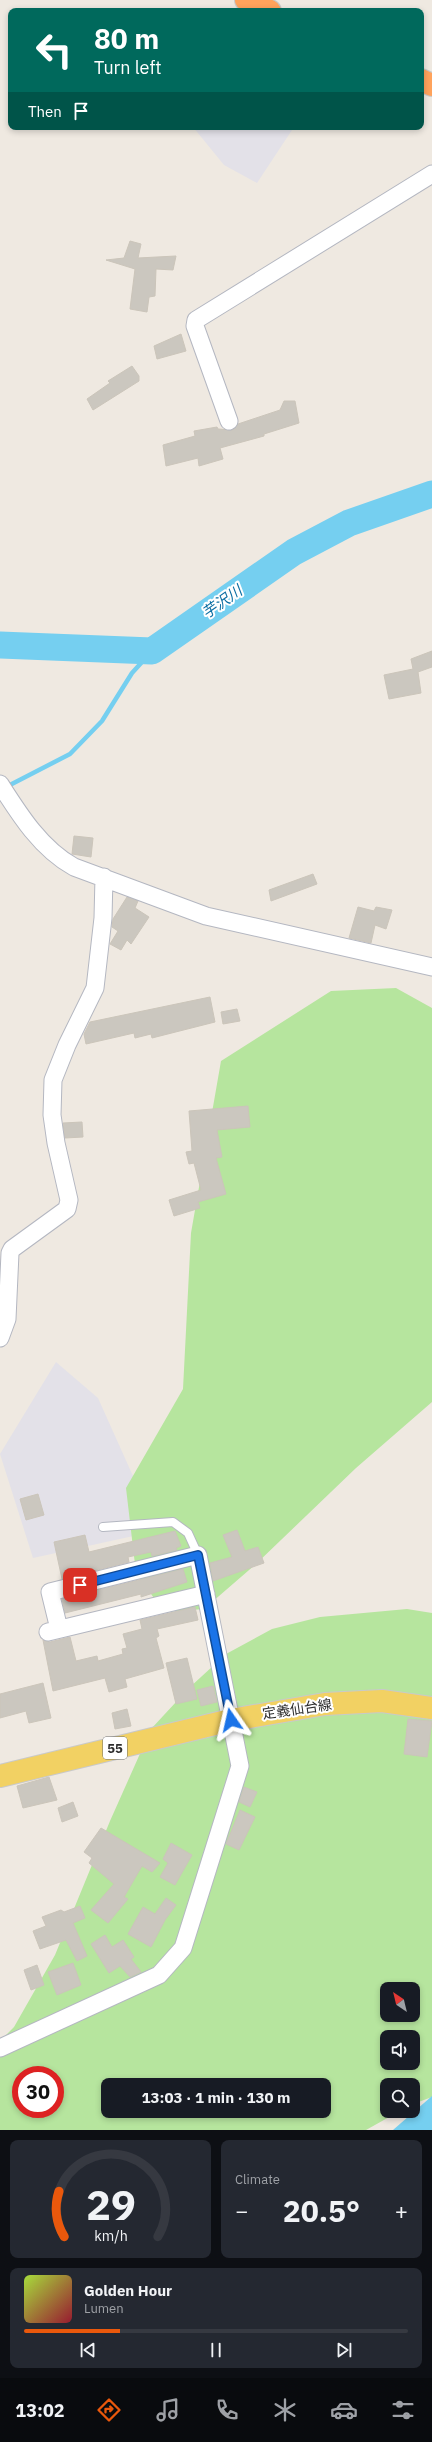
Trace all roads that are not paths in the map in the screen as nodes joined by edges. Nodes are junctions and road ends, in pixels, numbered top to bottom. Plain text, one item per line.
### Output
1 (246, 0) edge
2 (263, 8) edge
3 (432, 174) edge
4 (229, 421) dead end
5 (0, 784) edge
6 (104, 877) junction
7 (432, 967) edge
8 (0, 1338) edge
9 (103, 1527) dead end
10 (198, 1555) junction
11 (206, 1594) junction
12 (432, 1708) edge
13 (231, 1720) junction
14 (0, 1776) edge
15 (0, 2048) edge

1 - 2 highway
3 - 4 street
5 - 6 street
6 - 7 street
6 - 8 street
9 - 10 lane
10 - 11 street
10 - 11 street
11 - 13 street
12 - 13 main road, 定義仙台線 / 55
13 - 14 main road, 定義仙台線 / 55
13 - 15 street

